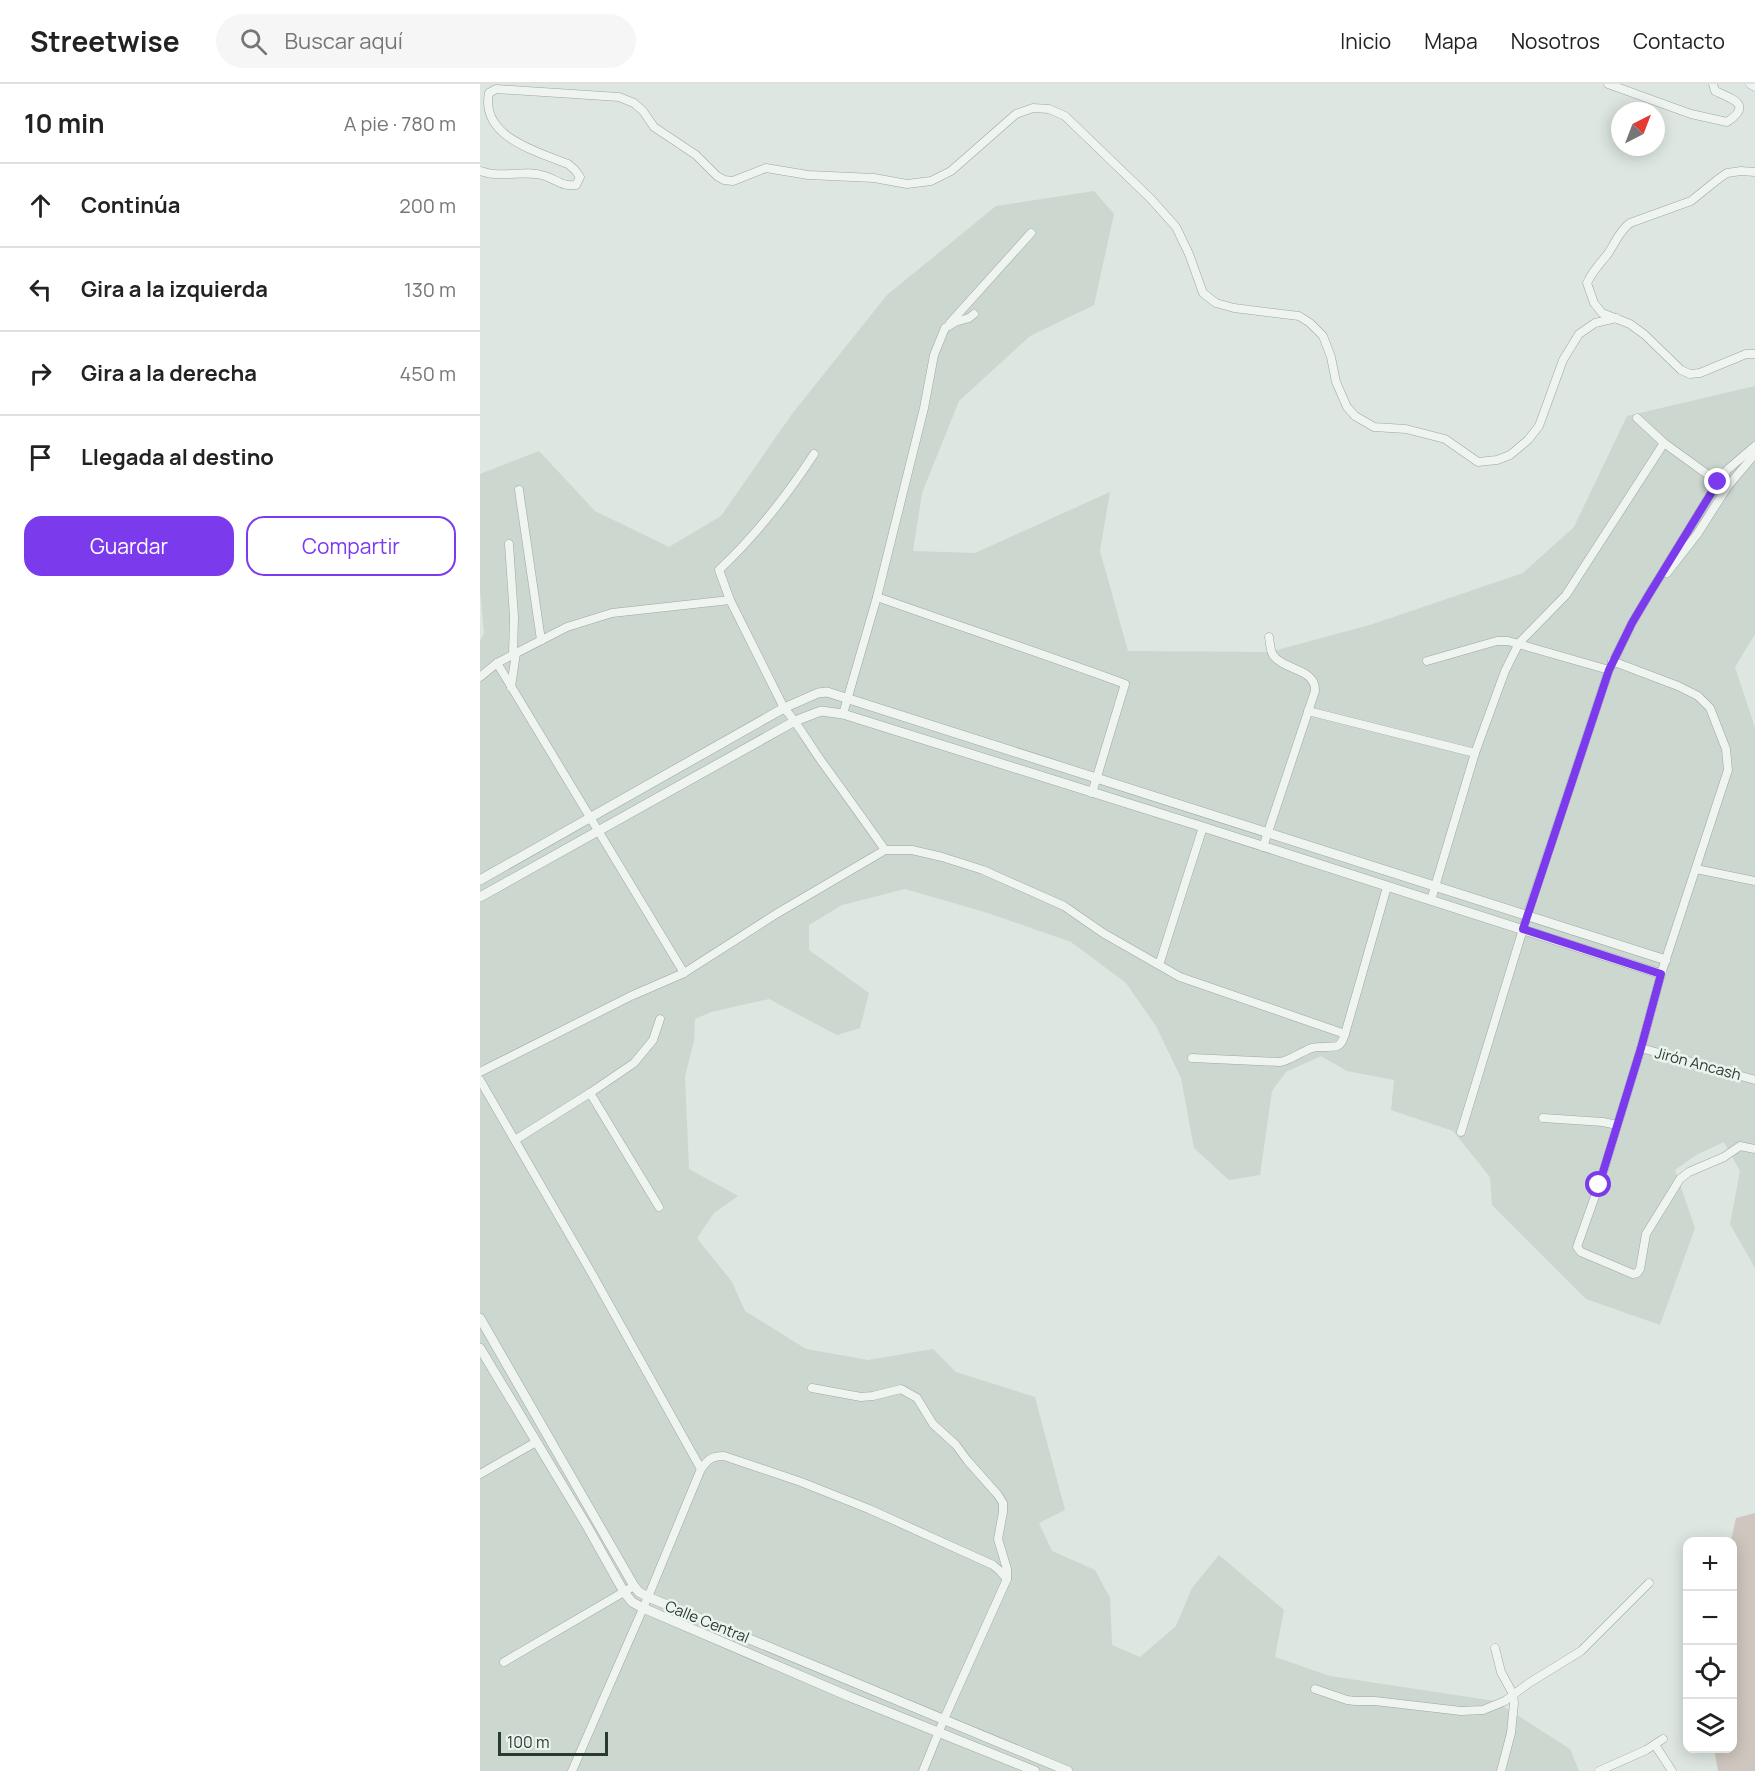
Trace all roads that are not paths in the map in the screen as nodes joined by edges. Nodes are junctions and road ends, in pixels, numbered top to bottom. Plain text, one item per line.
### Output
1 (1608, 84) edge
2 (1713, 84) edge
3 (1750, 84) edge
4 (1755, 87) edge
5 (480, 171) edge
6 (1755, 172) edge
7 (1031, 233) dead end
8 (974, 314) dead end
9 (1616, 318) junction
10 (945, 328) junction
11 (1755, 354) edge
12 (1637, 418) dead end
13 (1664, 443) junction
14 (1755, 446) edge
15 (814, 454) dead end
16 (1755, 454) edge
17 (1718, 482) junction
18 (519, 490) dead end
19 (509, 544) dead end
20 (877, 597) junction
21 (730, 600) junction
22 (1642, 605) junction
23 (1269, 637) dead end
24 (541, 640) junction
25 (1519, 644) junction
26 (514, 654) junction
27 (1426, 662) dead end
28 (1612, 662) junction
29 (497, 663) junction
30 (1609, 670) junction
31 (480, 677) edge
32 (511, 687) junction
33 (847, 699) junction
34 (784, 708) junction
35 (1308, 711) junction
36 (843, 714) junction
37 (795, 721) junction
38 (1474, 753) junction
39 (1096, 779) junction
40 (1092, 793) junction
41 (590, 819) junction
42 (1203, 826) junction
43 (598, 830) junction
44 (1268, 832) junction
45 (1263, 847) junction
46 (885, 850) junction
47 (1696, 869) junction
48 (480, 880) edge
49 (1755, 881) edge
50 (1387, 887) junction
51 (1435, 887) junction
52 (480, 897) edge
53 (1431, 900) junction
54 (1527, 916) junction
55 (1523, 929) junction
56 (1666, 960) junction
57 (1159, 965) junction
58 (684, 973) junction
59 (1661, 974) junction
60 (660, 1019) dead end
61 (1345, 1034) junction
62 (1641, 1048) junction
63 (1192, 1058) dead end
64 (480, 1072) edge
65 (480, 1080) edge
66 (1755, 1080) edge
67 (590, 1093) junction
68 (1543, 1118) dead end
69 (1617, 1125) junction
70 (1461, 1132) dead end
71 (515, 1140) junction
72 (1755, 1149) edge
73 (659, 1207) dead end
74 (480, 1318) edge
75 (493, 1341) junction
76 (480, 1348) edge
77 (812, 1388) dead end
78 (536, 1442) junction
79 (701, 1469) junction
80 (480, 1474) edge
81 (1006, 1579) junction
82 (1649, 1583) dead end
83 (634, 1586) junction
84 (624, 1592) junction
85 (648, 1597) junction
86 (643, 1608) junction
87 (1495, 1648) dead end
88 (504, 1662) dead end
89 (1316, 1689) dead end
90 (1513, 1694) junction
91 (944, 1719) junction
92 (938, 1732) junction
93 (1663, 1739) dead end
94 (1655, 1745) junction
95 (572, 1771) edge
96 (923, 1771) edge
97 (1035, 1771) edge
98 (1068, 1771) edge
99 (1501, 1771) edge
100 (1599, 1771) edge
101 (1672, 1771) edge

1 - 2 street
3 - 4 street
5 - 9 street
6 - 9 street
7 - 10 street
8 - 10 street
9 - 11 street
10 - 20 street
12 - 13 street
13 - 17 street
13 - 25 street
14 - 17 street
15 - 21 street
16 - 22 street
17 - 22 street
18 - 24 street
19 - 26 street
20 - 33 street
20 - 39 street
21 - 24 street
21 - 34 street
22 - 28 street
23 - 35 street
24 - 26 street
25 - 27 street
25 - 30 street
25 - 38 street
26 - 29 street
26 - 32 street
28 - 30 street
28 - 47 street
29 - 31 street
29 - 32 street
30 - 54 street
32 - 41 street
33 - 34 street
33 - 36 street
33 - 39 street
34 - 37 street
34 - 41 street
35 - 38 street
35 - 44 street
36 - 37 street
36 - 40 street
37 - 43 street
37 - 46 street
38 - 51 street
39 - 40 street
39 - 44 street
40 - 42 street
41 - 43 street
41 - 48 street
42 - 45 street
42 - 57 street
43 - 52 street
43 - 58 street
44 - 45 street
44 - 51 street
45 - 50 street
46 - 57 street
46 - 58 street
47 - 49 street
47 - 56 street
50 - 53 street
50 - 61 street
51 - 53 street
51 - 54 street
53 - 55 street
54 - 55 street
54 - 56 street
55 - 59 street
55 - 70 street
56 - 59 street
57 - 61 street
58 - 64 street
59 - 62 street
60 - 67 street
61 - 63 street
62 - 66 street, Jirón Ancash
62 - 69 street
65 - 71 street
67 - 71 street
67 - 73 street
68 - 69 street
69 - 72 street
71 - 79 street
74 - 75 street, Calle Central
75 - 76 street
75 - 83 street, Calle Central
76 - 78 street, Calle Central
77 - 81 street
78 - 80 street
78 - 84 street, Calle Central
79 - 81 street
79 - 85 street
81 - 91 street
82 - 90 street
83 - 84 street
83 - 85 street, Calle Central
84 - 86 street, Calle Central
84 - 88 street
85 - 86 street
85 - 91 street, Calle Central
86 - 92 street, Calle Central
86 - 95 street
87 - 90 street
89 - 90 street
90 - 99 street
91 - 92 street
91 - 98 street, Calle Central
92 - 96 street
92 - 97 street, Calle Central
93 - 94 street
94 - 100 street
94 - 101 street

